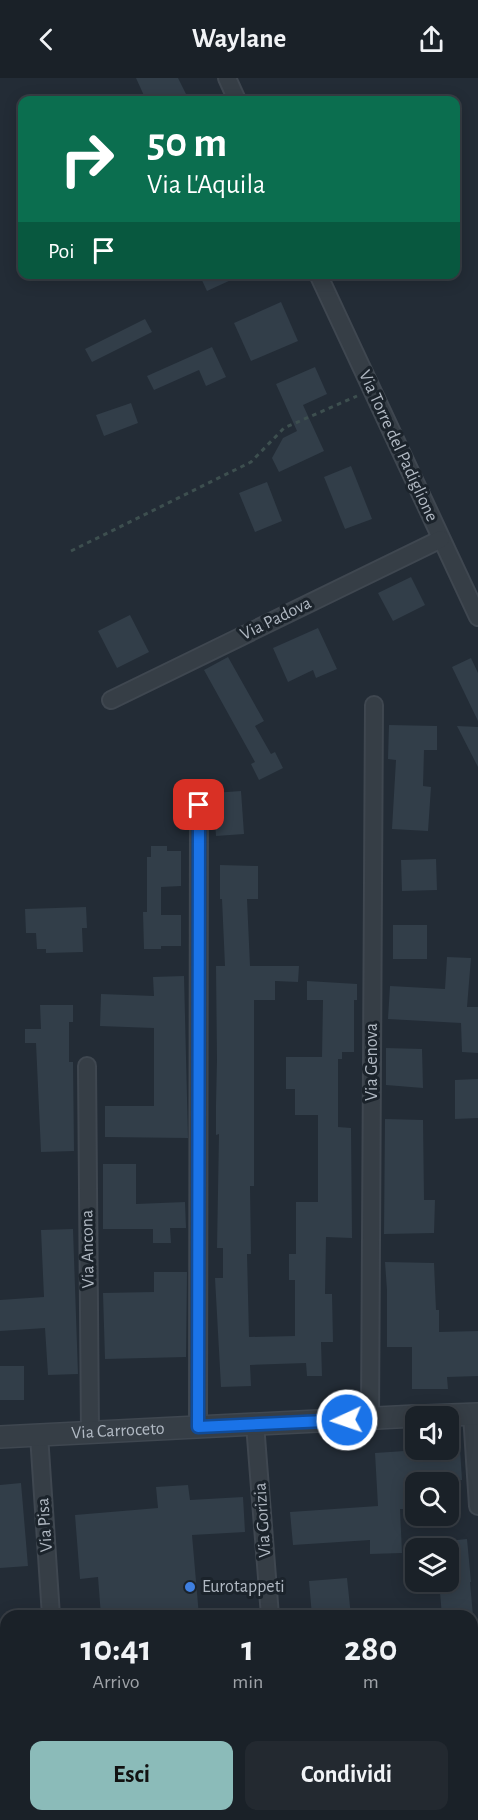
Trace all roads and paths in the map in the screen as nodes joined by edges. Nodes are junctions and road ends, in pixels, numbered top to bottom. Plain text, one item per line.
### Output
1 (227, 78) edge
2 (235, 96) edge
3 (320, 279) edge
4 (372, 389) junction
5 (441, 538) junction
6 (71, 551) dead end
7 (478, 617) edge
8 (111, 700) dead end
9 (374, 705) dead end
10 (199, 805) dead end
11 (87, 1066) dead end
12 (475, 1414) edge
13 (459, 1415) edge
14 (405, 1417) edge
15 (370, 1419) junction
16 (255, 1424) junction
17 (198, 1427) junction
18 (90, 1432) junction
19 (39, 1435) junction
20 (0, 1437) edge
21 (478, 1506) edge
22 (51, 1610) edge
23 (270, 1610) edge

1 - 2 street
3 - 4 street, Via Torre del Padiglione
4 - 5 street, Via Torre del Padiglione
4 - 6 path
5 - 7 street, Via Torre del Padiglione
5 - 8 street, Via Padova
9 - 15 street, Via Genova
10 - 17 street
11 - 18 street, Via Ancona
12 - 13 street
12 - 21 street
14 - 15 street, Via Carroceto
15 - 16 street, Via Carroceto
16 - 17 street, Via Carroceto
16 - 23 street, Via Gorizia
17 - 18 street, Via Carroceto
18 - 19 street, Via Carroceto
19 - 20 street, Via Carroceto
19 - 22 street, Via Pisa

